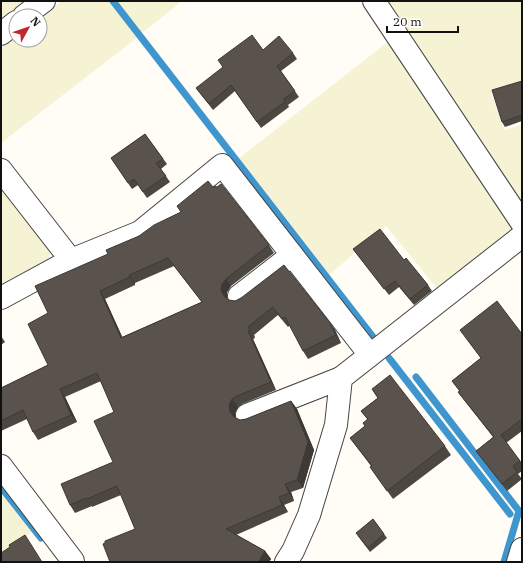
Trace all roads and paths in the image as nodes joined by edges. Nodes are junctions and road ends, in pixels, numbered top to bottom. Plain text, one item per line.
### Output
1 (44, 1) edge
2 (374, 1) edge
3 (35, 8) edge
4 (1, 170) edge
5 (522, 223) edge
6 (522, 236) edge
7 (292, 255) junction
8 (71, 260) junction
9 (239, 296) dead end
10 (1, 298) edge
11 (370, 355) junction
12 (341, 378) junction
13 (247, 415) dead end
14 (1, 466) edge
15 (522, 549) edge
16 (294, 558) edge
17 (73, 562) edge
18 (518, 562) edge

1 - 3 street
2 - 5 street
4 - 8 street
6 - 11 street
7 - 8 street
7 - 9 street
7 - 11 street
8 - 10 street
11 - 12 street
12 - 13 street
12 - 16 street
14 - 17 street
15 - 18 street

